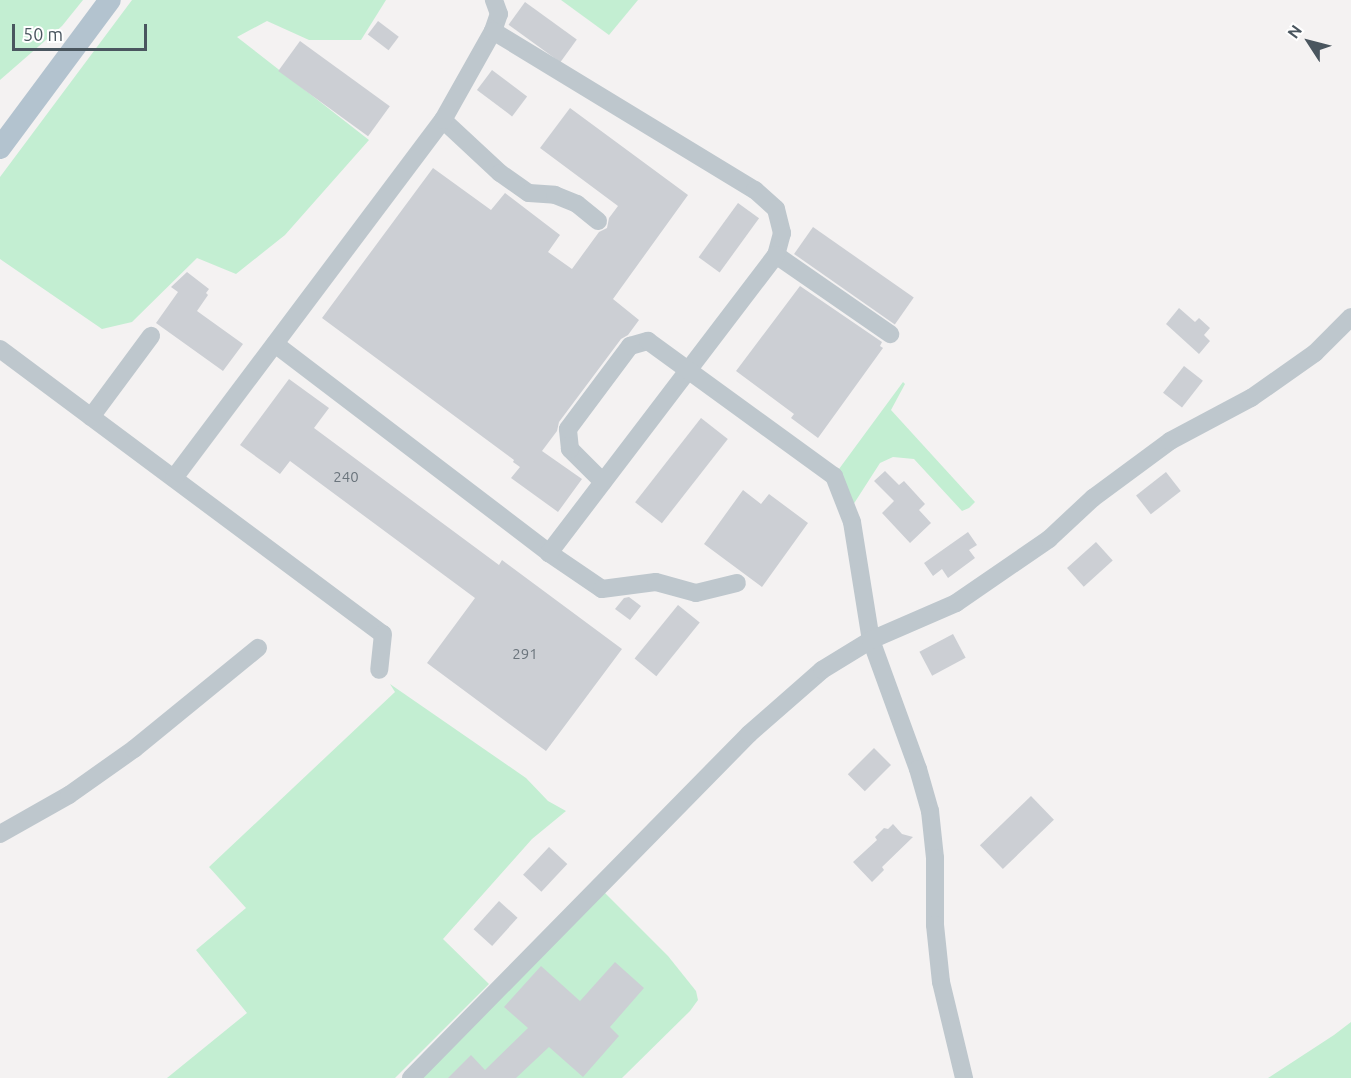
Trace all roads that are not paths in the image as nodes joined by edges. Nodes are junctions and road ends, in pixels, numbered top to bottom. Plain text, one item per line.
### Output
1 (110, 0) edge
2 (494, 0) edge
3 (493, 31) junction
4 (45, 91) junction
5 (443, 120) junction
6 (0, 131) edge
7 (0, 148) edge
8 (598, 221) dead end
9 (776, 255) junction
10 (1351, 317) edge
11 (890, 334) dead end
12 (151, 336) dead end
13 (275, 344) junction
14 (0, 349) edge
15 (688, 370) junction
16 (91, 417) junction
17 (174, 478) junction
18 (603, 482) junction
19 (549, 553) junction
20 (737, 583) dead end
21 (871, 640) junction
22 (258, 648) dead end
23 (379, 670) dead end
24 (0, 834) edge
25 (411, 1078) edge
26 (964, 1078) edge

1 - 4 main road
2 - 3 street
3 - 5 street
3 - 9 street
4 - 6 street
4 - 7 main road
5 - 8 street
5 - 13 street
9 - 11 street
9 - 15 street
10 - 21 street
12 - 16 street
13 - 17 street
13 - 19 street
14 - 16 street
15 - 18 street
15 - 18 street
15 - 21 street
16 - 17 street
17 - 23 street
18 - 19 street
19 - 20 street
21 - 25 street
21 - 26 street
22 - 24 street

